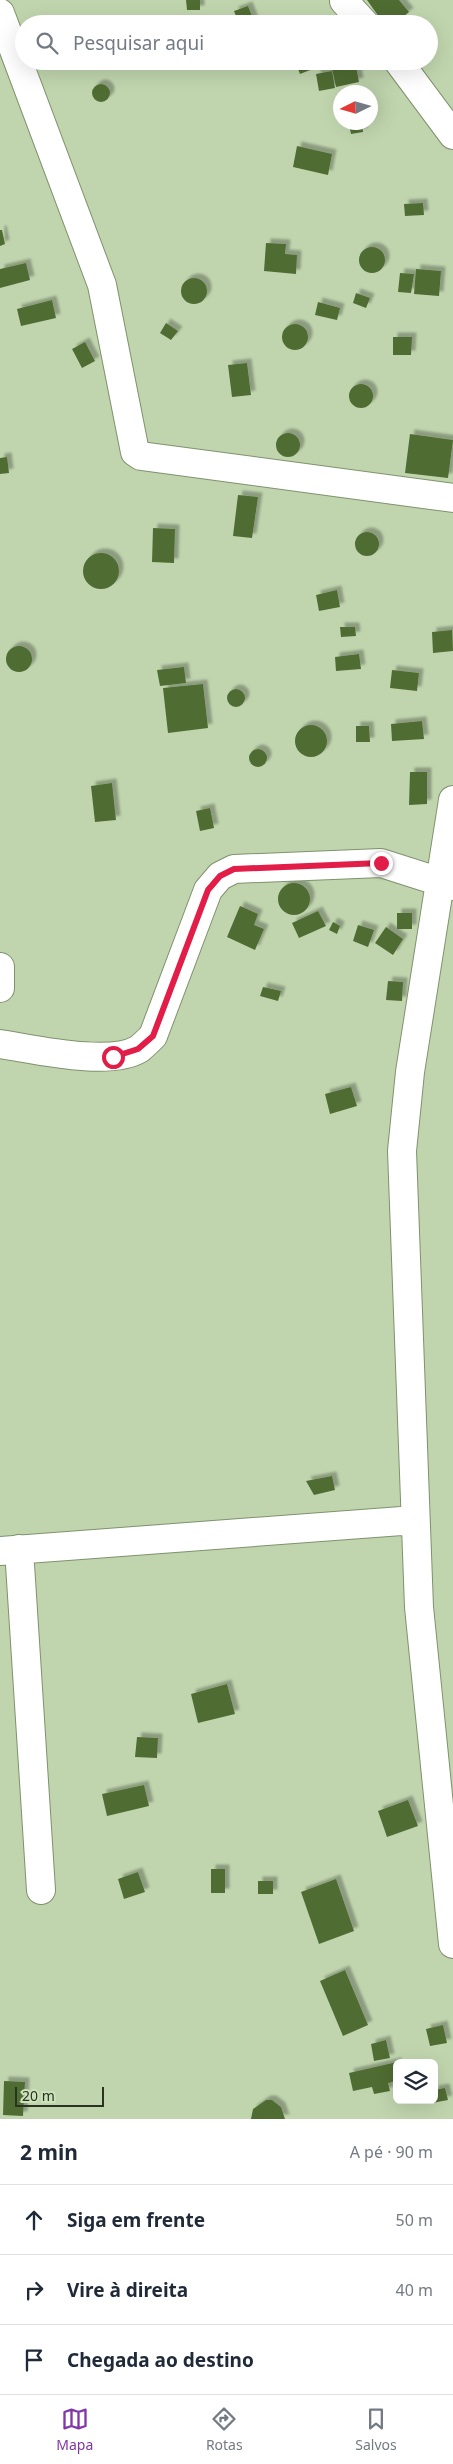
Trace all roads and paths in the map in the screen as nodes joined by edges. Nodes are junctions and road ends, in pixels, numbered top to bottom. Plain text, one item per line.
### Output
1 (344, 1) edge
2 (0, 13) edge
3 (357, 15) edge
4 (15, 53) edge
5 (21, 70) edge
6 (405, 70) edge
7 (453, 135) edge
8 (453, 498) edge
9 (453, 800) edge
10 (447, 885) edge
11 (0, 967) edge
12 (0, 988) edge
13 (0, 1044) edge
14 (416, 1520) junction
15 (9, 1550) edge
16 (41, 1890) dead end
17 (453, 1944) edge

1 - 3 street
2 - 4 street
5 - 8 street
6 - 7 street
9 - 10 street
10 - 13 street
10 - 14 street
11 - 12 street
14 - 15 street
14 - 17 street
15 - 16 street

